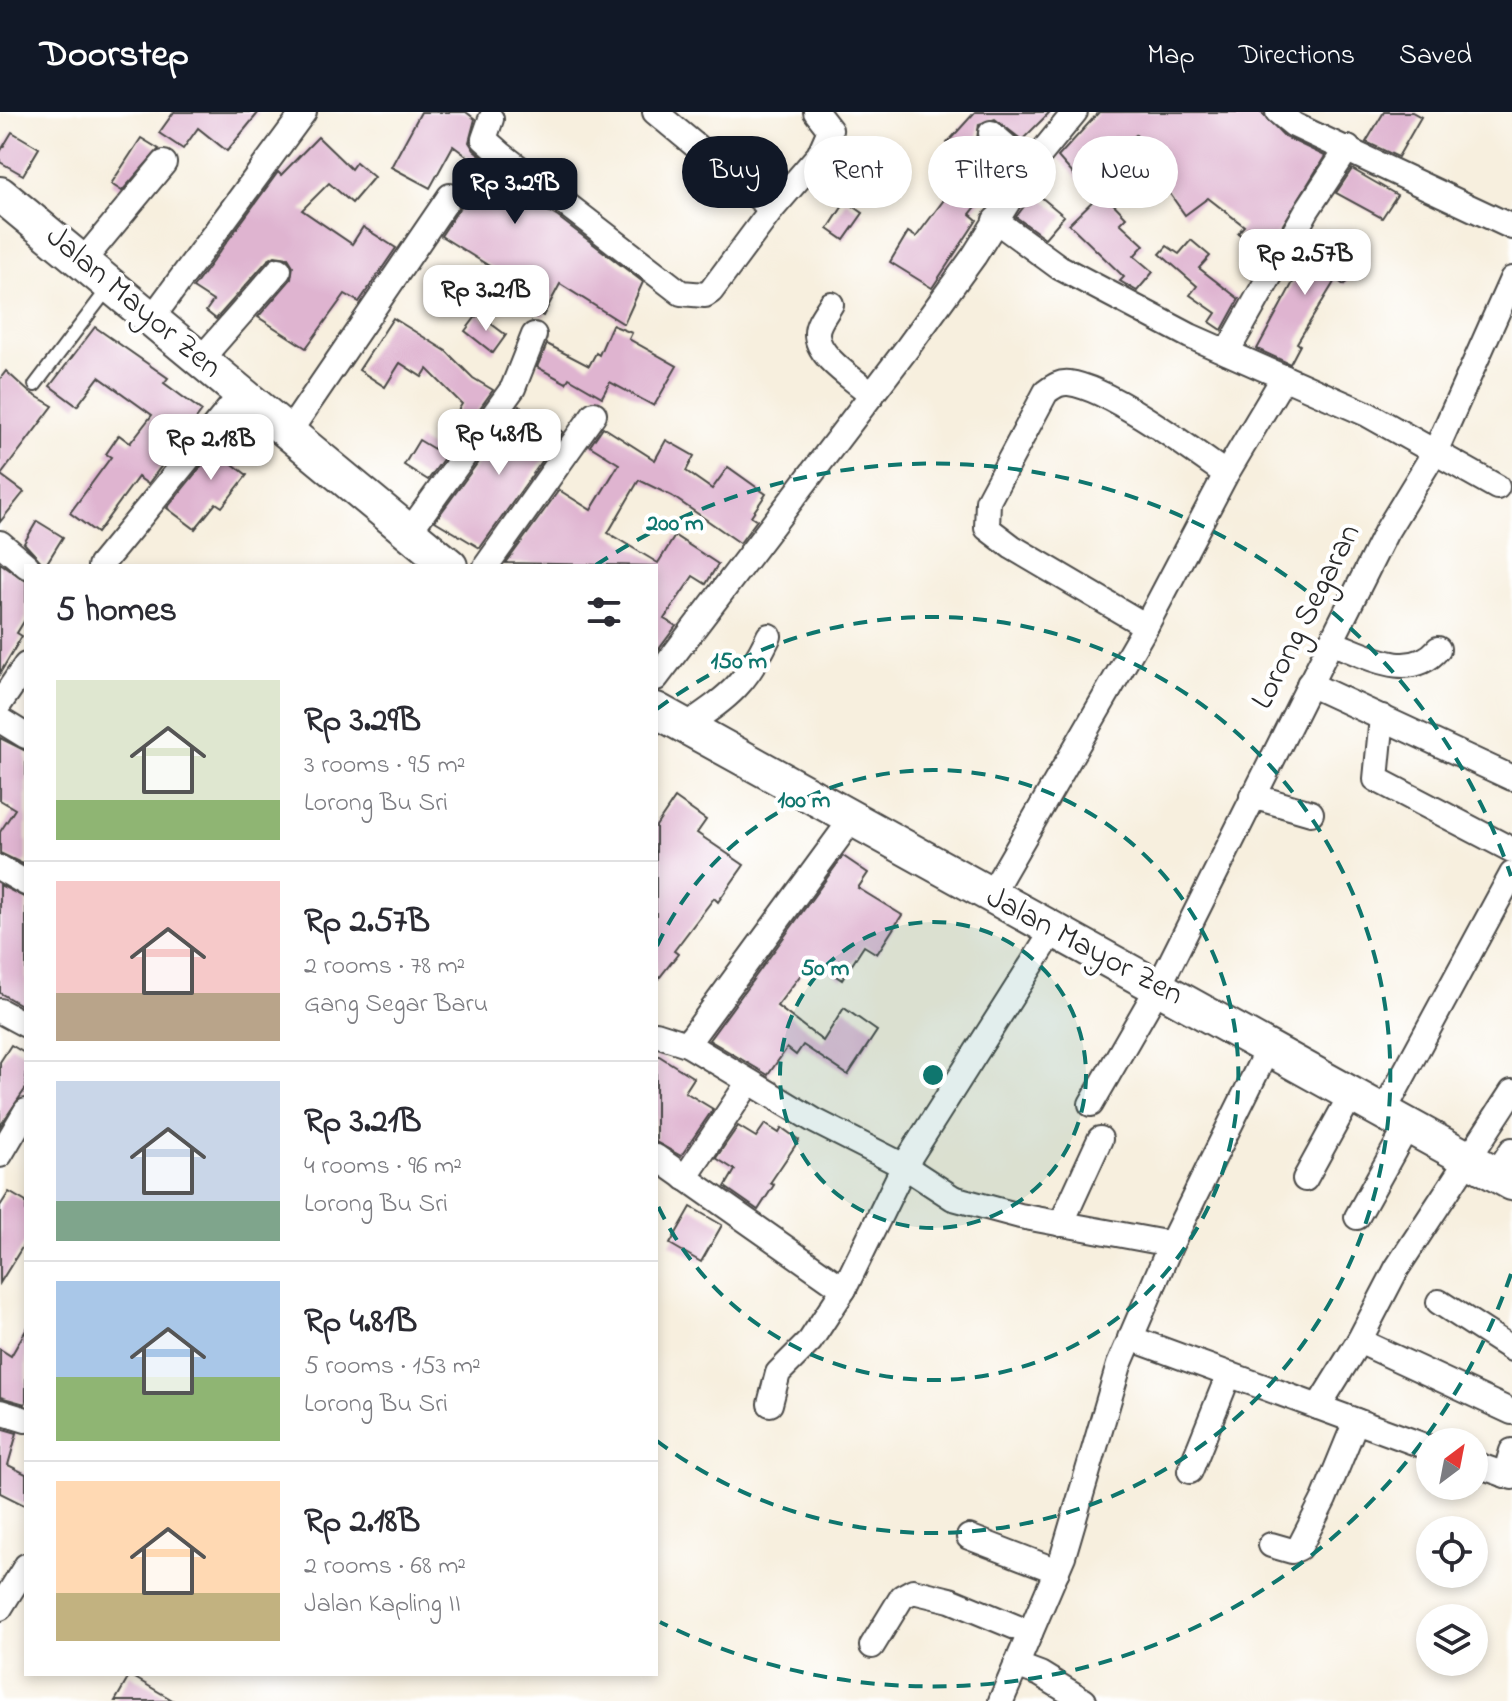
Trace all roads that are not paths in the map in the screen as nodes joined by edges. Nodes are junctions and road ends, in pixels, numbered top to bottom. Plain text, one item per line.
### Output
1 (304, 112) edge
2 (655, 112) edge
3 (816, 112) edge
4 (1075, 112) edge
5 (1278, 112) edge
6 (491, 114) edge
7 (991, 133) dead end
8 (994, 136) edge
9 (1055, 136) edge
10 (1348, 148) junction
11 (164, 163) dead end
12 (0, 194) edge
13 (450, 196) dead end
14 (1003, 208) edge
15 (772, 209) junction
16 (995, 220) junction
17 (1512, 227) edge
18 (83, 261) junction
19 (279, 270) dead end
20 (1512, 279) edge
21 (112, 284) junction
22 (831, 304) dead end
23 (1505, 312) edge
24 (152, 318) junction
25 (534, 335) dead end
26 (1227, 352) junction
27 (201, 359) junction
28 (1284, 377) junction
29 (35, 385) dead end
30 (242, 393) junction
31 (872, 395) junction
32 (594, 414) dead end
33 (289, 432) junction
34 (1436, 450) junction
35 (1226, 474) junction
36 (1497, 487) dead end
37 (409, 532) junction
38 (0, 543) edge
39 (439, 563) edge
40 (25, 564) edge
41 (102, 564) edge
42 (487, 564) edge
43 (1146, 626) junction
44 (769, 636) dead end
45 (1330, 642) junction
46 (1438, 649) dead end
47 (24, 668) edge
48 (658, 675) edge
49 (1309, 684) junction
50 (0, 703) edge
51 (658, 711) edge
52 (1382, 717) junction
53 (0, 720) edge
54 (686, 726) junction
55 (24, 735) edge
56 (1512, 778) edge
57 (1252, 796) junction
58 (1311, 813) dead end
59 (852, 819) junction
60 (1512, 850) edge
61 (0, 868) edge
62 (1512, 874) edge
63 (24, 882) edge
64 (990, 896) junction
65 (1053, 931) junction
66 (1159, 986) junction
67 (0, 1011) edge
68 (24, 1024) edge
69 (658, 1035) edge
70 (687, 1044) junction
71 (1268, 1048) junction
72 (749, 1082) junction
73 (1512, 1092) edge
74 (1351, 1095) junction
75 (1091, 1104) dead end
76 (24, 1114) edge
77 (1396, 1118) junction
78 (1100, 1139) dead end
79 (0, 1155) edge
80 (658, 1158) edge
81 (904, 1166) junction
82 (1497, 1166) edge
83 (685, 1178) junction
84 (1305, 1179) dead end
85 (1357, 1217) dead end
86 (1061, 1224) junction
87 (1171, 1244) junction
88 (844, 1289) junction
89 (1439, 1302) dead end
90 (1130, 1338) junction
91 (1359, 1341) junction
92 (1512, 1349) edge
93 (1229, 1374) junction
94 (770, 1404) dead end
95 (1318, 1407) junction
96 (0, 1412) edge
97 (1512, 1412) edge
98 (24, 1419) edge
99 (1356, 1421) junction
100 (1416, 1443) edge
101 (1512, 1451) edge
102 (1488, 1469) edge
103 (1190, 1471) dead end
104 (1508, 1476) edge
105 (969, 1537) dead end
106 (1271, 1545) dead end
107 (24, 1569) edge
108 (1057, 1571) junction
109 (0, 1608) edge
110 (1030, 1633) junction
111 (872, 1646) dead end
112 (1016, 1665) junction
113 (1001, 1701) edge
114 (1084, 1701) edge

1 - 24 street
2 - 15 street
3 - 15 street
4 - 9 street
5 - 10 street
6 - 15 street
7 - 8 street
10 - 17 street
10 - 26 street
11 - 18 street
12 - 18 street, Jalan Mayor Zen
13 - 33 street
14 - 16 street
16 - 26 street
16 - 31 street
18 - 21 street, Jalan Mayor Zen
19 - 27 street
20 - 23 street, Lorong Segaran
21 - 24 street, Jalan Mayor Zen
21 - 29 lane
22 - 31 street
23 - 34 street, Lorong Segaran
24 - 27 street, Jalan Mayor Zen
25 - 37 street
26 - 28 street
27 - 30 street, Jalan Mayor Zen
28 - 34 street
28 - 35 street
30 - 33 street, Jalan Mayor Zen
30 - 41 street
31 - 48 street
32 - 42 street
33 - 37 street, Jalan Mayor Zen
34 - 36 street
34 - 45 street, Lorong Segaran
35 - 43 street
35 - 43 street
37 - 39 street, Jalan Mayor Zen
38 - 40 street
43 - 64 street
44 - 54 street
45 - 46 street
45 - 49 street, Lorong Segaran
47 - 50 street
49 - 52 street
49 - 57 street, Lorong Segaran
51 - 54 street, Jalan Mayor Zen
52 - 56 street
52 - 60 street
53 - 55 street
54 - 59 street, Jalan Mayor Zen
57 - 58 street
57 - 66 street, Lorong Segaran
59 - 64 street, Jalan Mayor Zen
59 - 70 street
61 - 63 street
62 - 77 street
64 - 65 street, Jalan Mayor Zen
65 - 66 street, Jalan Mayor Zen
65 - 81 street
66 - 71 street, Jalan Mayor Zen
66 - 75 street, Lorong Segaran
67 - 68 street
69 - 70 street
70 - 72 street
71 - 74 street, Jalan Mayor Zen
71 - 87 street
72 - 81 street
72 - 83 street
73 - 82 street
74 - 77 street, Jalan Mayor Zen
74 - 84 street
76 - 79 street
77 - 82 street, Jalan Mayor Zen
77 - 85 street
78 - 86 street
80 - 83 street
81 - 86 street
81 - 88 street
82 - 91 street
83 - 88 street
86 - 87 street
87 - 90 street
88 - 94 street
89 - 92 street
90 - 93 street
90 - 108 street
91 - 95 street
91 - 97 street
93 - 95 street
93 - 103 street
95 - 99 street
96 - 98 street
99 - 100 street
99 - 106 street
101 - 104 street
102 - 104 street
105 - 108 street
107 - 109 street
108 - 110 street
110 - 111 street
110 - 112 street
112 - 113 street
112 - 114 street

